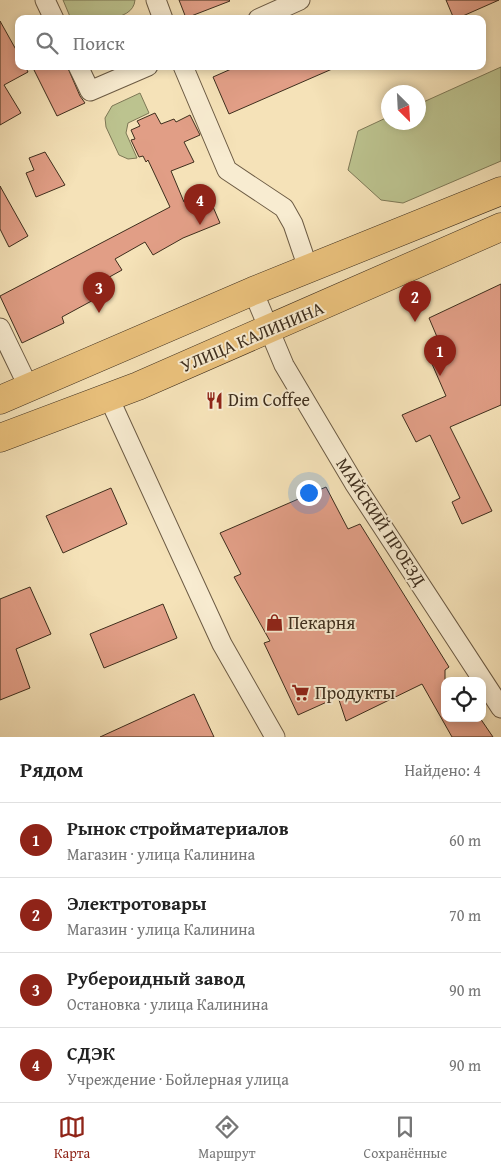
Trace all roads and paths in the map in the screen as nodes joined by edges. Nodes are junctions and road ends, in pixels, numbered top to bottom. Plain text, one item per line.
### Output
1 (45, 0) edge
2 (156, 0) edge
3 (300, 0) edge
4 (52, 15) edge
5 (162, 15) edge
6 (267, 15) edge
7 (80, 70) edge
8 (139, 70) edge
9 (185, 70) edge
10 (501, 190) edge
11 (501, 227) edge
12 (308, 268) junction
13 (254, 291) junction
14 (0, 328) edge
15 (270, 330) junction
16 (29, 388) junction
17 (109, 398) junction
18 (0, 400) edge
19 (0, 438) edge
20 (501, 708) edge
21 (276, 737) edge

1 - 4 street
2 - 5 street
3 - 6 street
7 - 8 street
9 - 12 street
10 - 12 highway
11 - 15 highway, УЛИЦА КАЛИНИНА
12 - 13 highway
13 - 15 street, МАЙСКИЙ ПРОЕЗД
13 - 16 highway
14 - 16 street
15 - 17 highway, УЛИЦА КАЛИНИНА
15 - 20 street, МАЙСКИЙ ПРОЕЗД
16 - 18 highway
17 - 19 highway, УЛИЦА КАЛИНИНА
17 - 21 street

